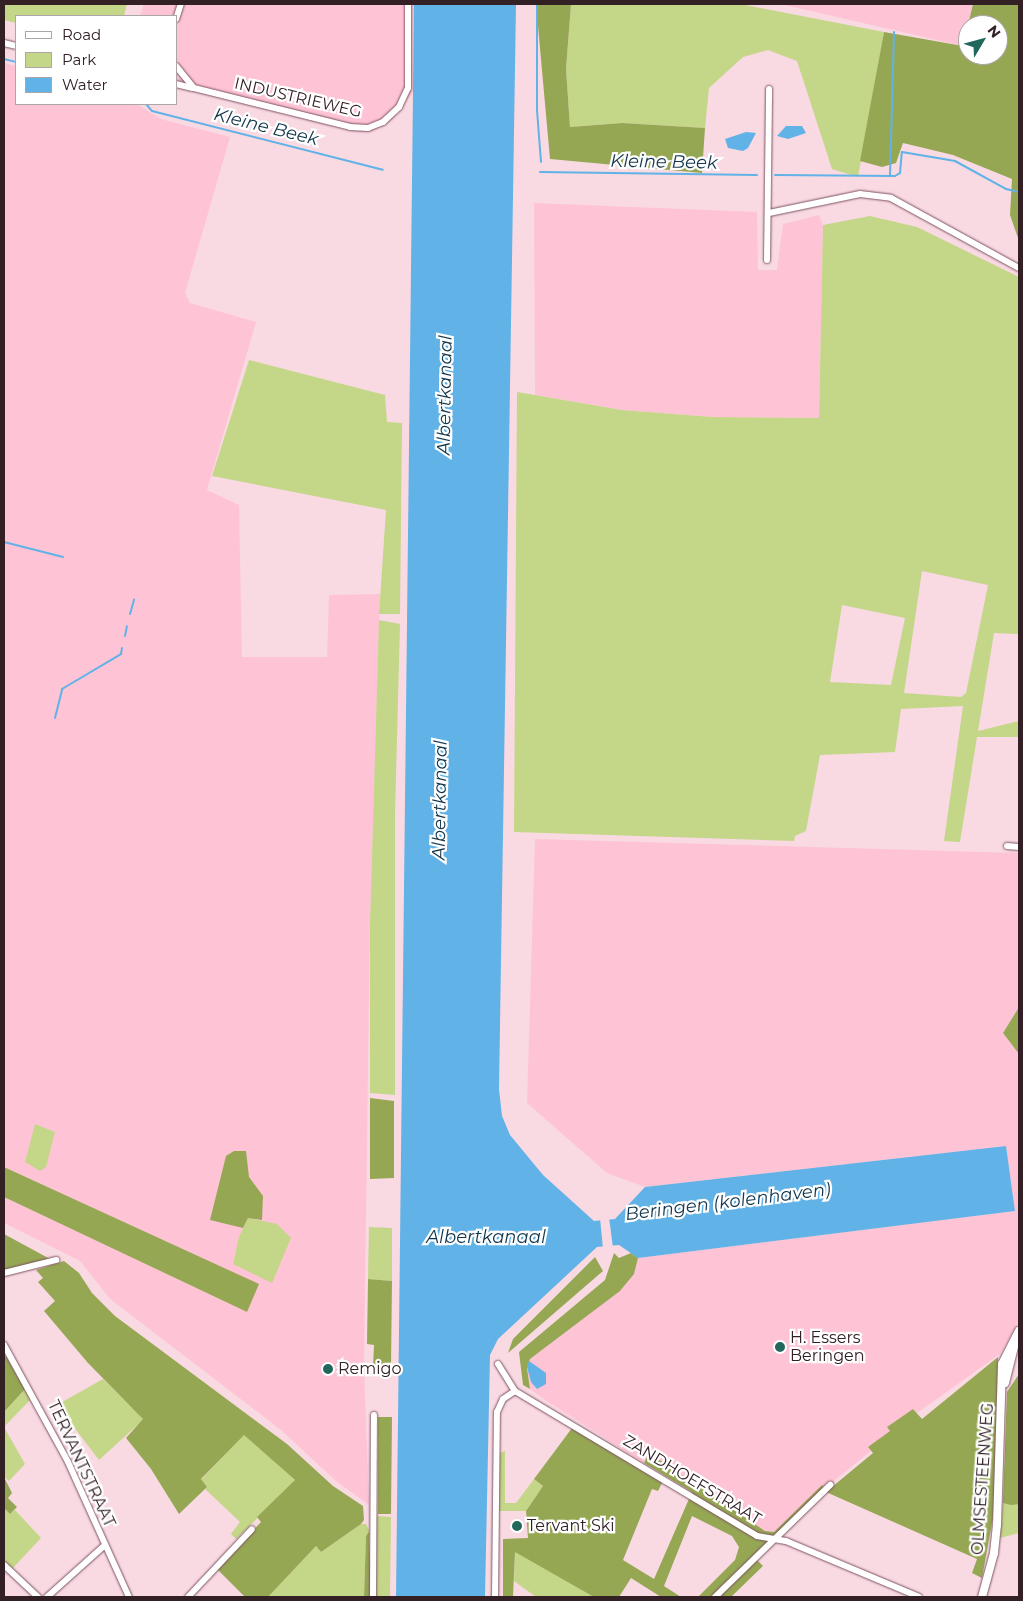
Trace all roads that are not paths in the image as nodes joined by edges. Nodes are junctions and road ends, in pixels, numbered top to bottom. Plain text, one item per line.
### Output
1 (408, 4) edge
2 (178, 68) edge
3 (178, 84) edge
4 (194, 88) junction
5 (769, 89) dead end
6 (769, 213) junction
7 (766, 260) dead end
8 (1019, 268) edge
9 (1007, 846) dead end
10 (1019, 847) edge
11 (56, 1260) dead end
12 (4, 1273) edge
13 (1018, 1333) edge
14 (4, 1345) edge
15 (498, 1364) dead end
16 (515, 1391) junction
17 (374, 1415) dead end
18 (830, 1485) dead end
19 (252, 1529) dead end
20 (774, 1540) junction
21 (104, 1546) junction
22 (4, 1565) edge
23 (38, 1597) edge
24 (47, 1597) edge
25 (129, 1597) edge
26 (188, 1597) edge
27 (373, 1597) edge
28 (495, 1597) edge
29 (715, 1597) edge
30 (919, 1597) edge
31 (982, 1597) edge

1 - 4 street, INDUSTRIEWEG
2 - 4 street
3 - 4 street, INDUSTRIEWEG
5 - 6 street
6 - 7 street
6 - 8 street
9 - 10 street
11 - 12 street
13 - 31 street, OLMSESTEENWEG
14 - 21 street, TERVANTSTRAAT
15 - 16 street, ZANDHOEFSTRAAT
16 - 20 street, ZANDHOEFSTRAAT
16 - 28 street
17 - 27 street
18 - 20 street
19 - 26 street
20 - 29 street
20 - 30 street, ZANDHOEFSTRAAT
21 - 24 street
21 - 25 street, TERVANTSTRAAT
22 - 23 street

